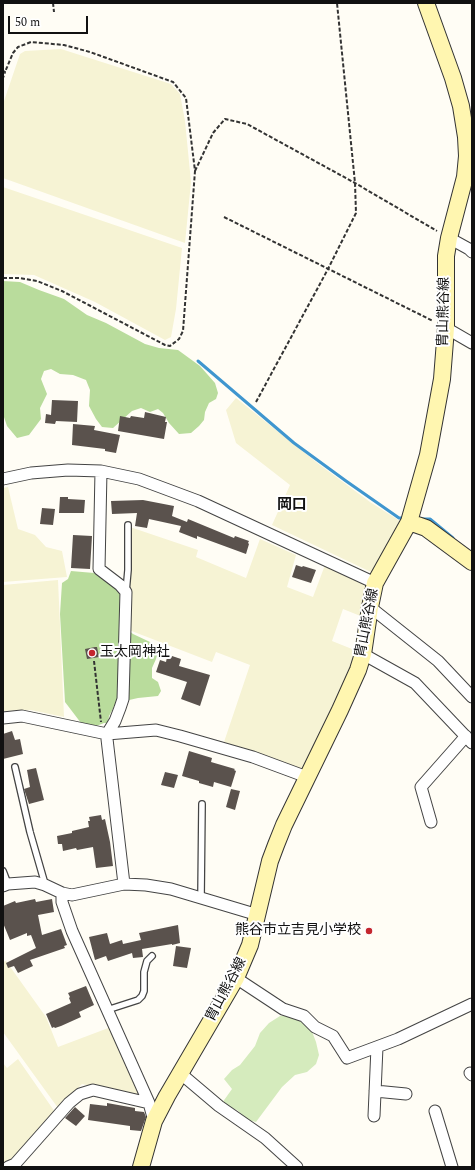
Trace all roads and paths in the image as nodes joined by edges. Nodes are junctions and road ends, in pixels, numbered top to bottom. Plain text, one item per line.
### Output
1 (53, 3) edge
2 (337, 3) edge
3 (426, 3) edge
4 (54, 12) dead end
5 (4, 72) edge
6 (3, 78) edge
7 (195, 171) junction
8 (469, 178) edge
9 (355, 183) junction
10 (224, 217) dead end
11 (449, 238) junction
12 (472, 252) edge
13 (328, 269) junction
14 (3, 278) edge
15 (446, 328) junction
16 (472, 343) edge
17 (256, 402) dead end
18 (101, 471) junction
19 (3, 479) edge
20 (410, 518) junction
21 (128, 525) dead end
22 (472, 562) edge
23 (375, 583) junction
24 (126, 592) junction
25 (370, 607) junction
26 (363, 654) junction
27 (94, 661) dead end
28 (472, 697) edge
29 (3, 718) edge
30 (105, 733) junction
31 (469, 740) edge
32 (15, 767) dead end
33 (307, 777) junction
34 (202, 804) dead end
35 (431, 822) dead end
36 (3, 871) edge
37 (124, 884) junction
38 (5, 885) edge
39 (45, 885) junction
40 (62, 893) junction
41 (201, 897) junction
42 (258, 915) junction
43 (152, 956) dead end
44 (236, 978) junction
45 (472, 1004) edge
46 (107, 1010) junction
47 (377, 1047) junction
48 (180, 1074) junction
49 (375, 1091) junction
50 (406, 1094) dead end
51 (149, 1103) junction
52 (435, 1111) dead end
53 (374, 1116) dead end
54 (154, 1121) junction
55 (8, 1167) edge
56 (141, 1167) edge
57 (297, 1167) edge
58 (452, 1167) edge

1 - 4 path
2 - 9 path
3 - 8 main road, 胄山熊谷線
5 - 6 path
5 - 7 path
7 - 9 path
7 - 14 path
8 - 11 main road, 胄山熊谷線
9 - 11 path
9 - 13 path
10 - 13 path
11 - 12 street
11 - 15 main road, 胄山熊谷線
13 - 15 path
13 - 17 path
15 - 16 street
15 - 20 main road, 胄山熊谷線
18 - 19 street
18 - 23 street
18 - 24 street
20 - 22 main road
20 - 23 main road, 胄山熊谷線
21 - 24 lane
23 - 25 main road, 胄山熊谷線
24 - 30 street
25 - 26 main road, 胄山熊谷線
25 - 28 street
26 - 31 street
26 - 33 main road, 胄山熊谷線
27 - 30 path
29 - 30 street
30 - 33 street
30 - 37 street
31 - 35 street
32 - 39 lane
33 - 42 main road, 胄山熊谷線
34 - 41 lane
36 - 38 lane
37 - 40 street
37 - 41 street
38 - 39 street
39 - 40 street
40 - 46 street
41 - 42 street
42 - 44 main road, 胄山熊谷線
43 - 46 lane
44 - 47 street
44 - 48 main road, 胄山熊谷線
45 - 47 street
46 - 51 street
47 - 49 street
48 - 54 main road, 胄山熊谷線
48 - 57 street
49 - 50 street
49 - 53 street
51 - 54 street
51 - 55 street
52 - 58 street
54 - 56 main road, 胄山熊谷線

